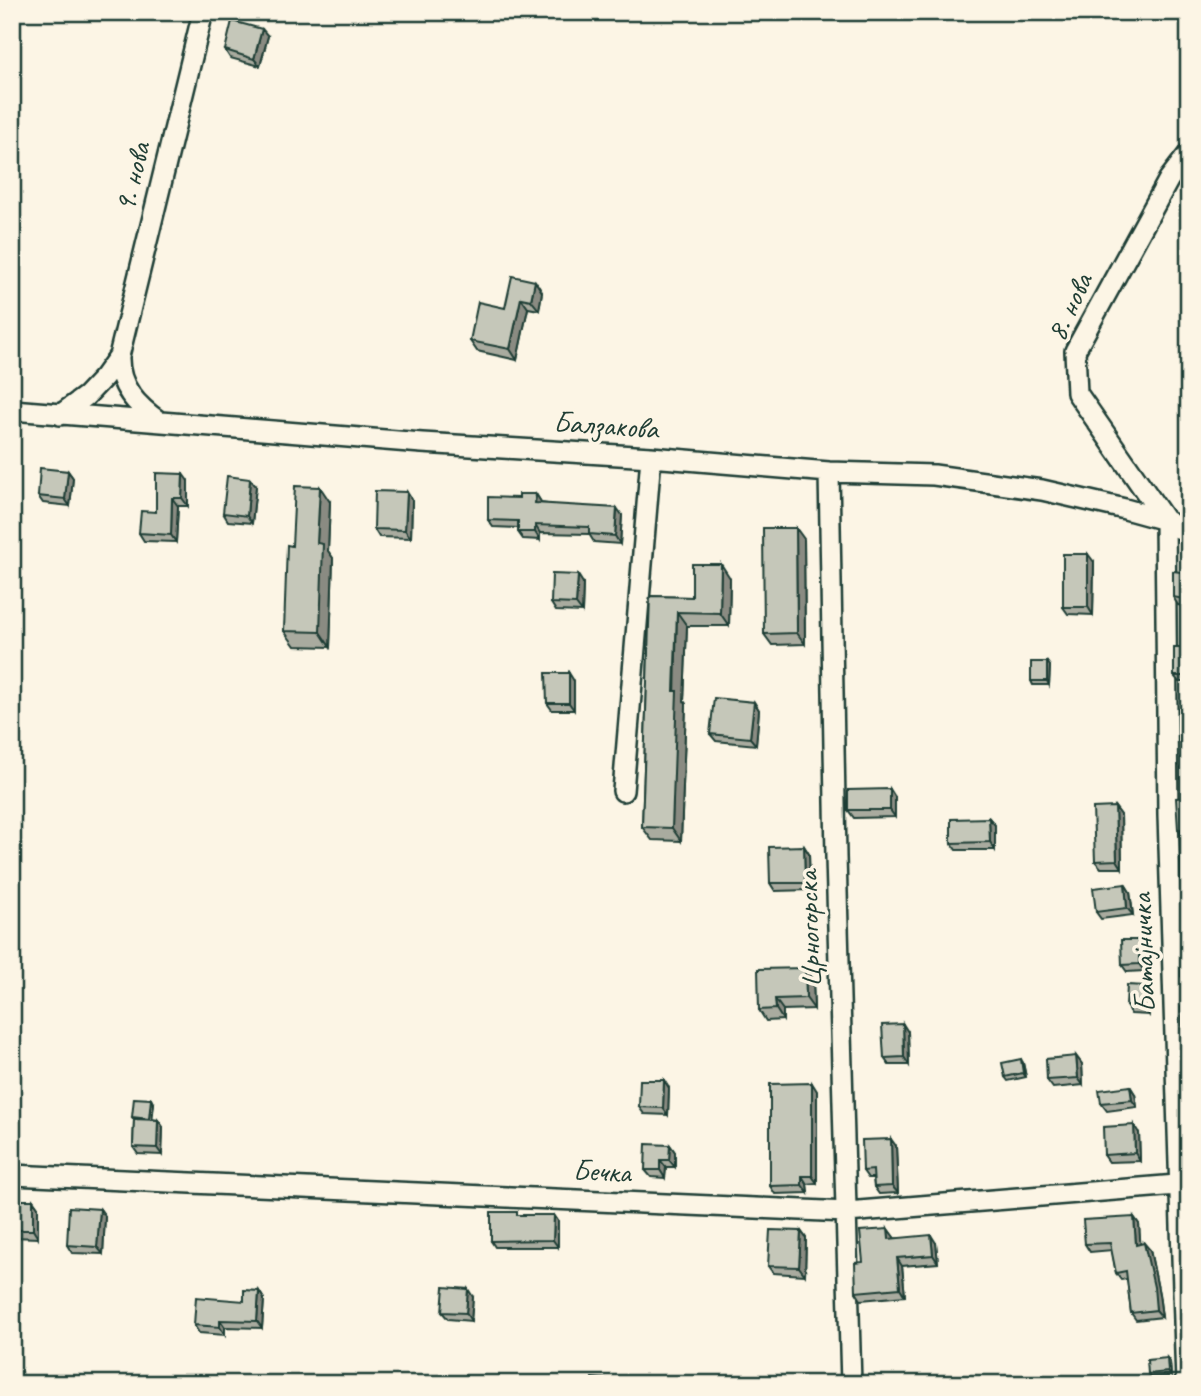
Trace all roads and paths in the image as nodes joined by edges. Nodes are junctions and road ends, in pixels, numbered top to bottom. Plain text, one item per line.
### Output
1 (203, 12) edge
2 (1189, 153) edge
3 (119, 356) junction
4 (12, 410) edge
5 (60, 415) junction
6 (161, 423) junction
7 (651, 457) junction
8 (829, 472) junction
9 (1165, 520) junction
10 (1189, 534) edge
11 (623, 791) dead end
12 (12, 1175) edge
13 (1184, 1184) edge
14 (847, 1212) junction
15 (850, 1384) edge
16 (1186, 1384) edge

1 - 3 street, 9. нова
2 - 9 street, 8. нова
3 - 5 street, 9. нова
3 - 6 street, 9. нова
4 - 5 street, Балзакова
5 - 6 street, Балзакова
6 - 7 street, Балзакова
7 - 8 street, Балзакова
7 - 11 street
8 - 9 street, Балзакова
8 - 14 street, Црногорска
9 - 10 street, Балзакова
9 - 13 street, Батајничка
12 - 14 street, Бечка
13 - 14 street, Бечка
13 - 16 street, Батајничка
14 - 15 street, Црногорска

